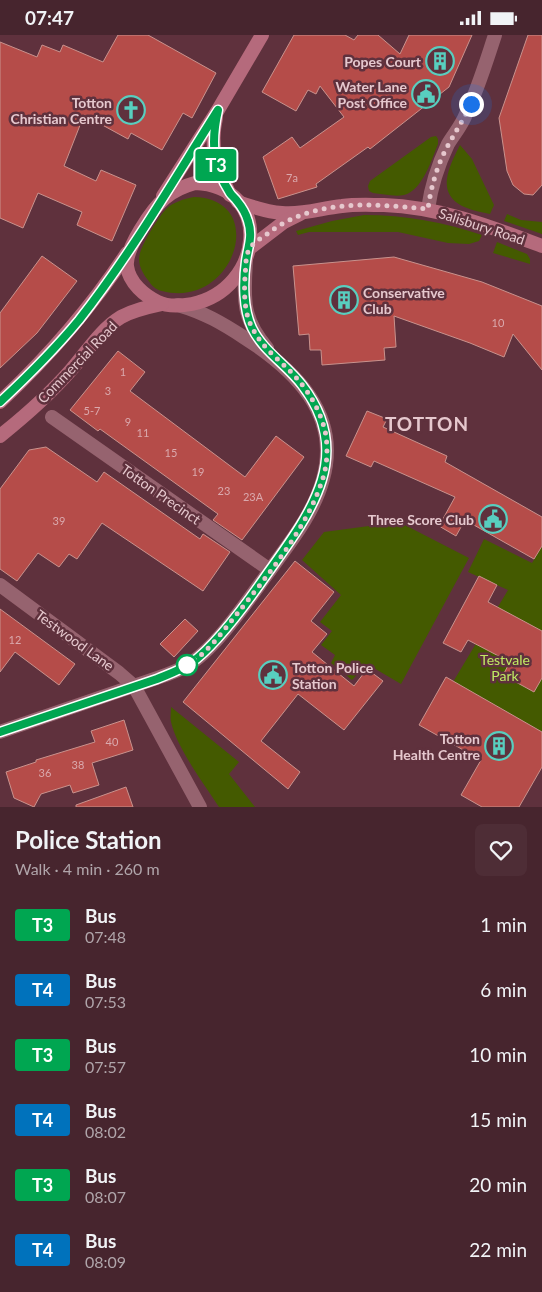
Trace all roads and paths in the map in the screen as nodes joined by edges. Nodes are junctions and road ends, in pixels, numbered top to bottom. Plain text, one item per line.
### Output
1 (262, 35) edge
2 (494, 35) edge
3 (218, 110) junction
4 (234, 198) junction
5 (156, 207) junction
6 (428, 209) junction
7 (303, 213) junction
8 (542, 246) edge
9 (131, 247) junction
10 (248, 254) junction
11 (162, 304) junction
12 (178, 305) junction
13 (277, 360) junction
14 (0, 402) edge
15 (52, 417) dead end
16 (0, 435) edge
17 (270, 570) junction
18 (0, 585) edge
19 (134, 686) junction
20 (0, 732) edge
21 (200, 807) edge

1 - 3 main road
2 - 6 street
3 - 4 main road
3 - 5 main road
4 - 5 main road
4 - 7 main road, Salisbury Road
4 - 10 main road
5 - 9 main road
6 - 7 main road, Salisbury Road
6 - 8 main road, Salisbury Road
7 - 10 main road, Salisbury Road
9 - 11 main road
9 - 14 main road, Commercial Road
10 - 12 main road
10 - 13 street
11 - 12 main road
11 - 16 main road, Commercial Road
12 - 13 street
13 - 17 street
15 - 17 street, Totton Precinct
17 - 19 street
18 - 19 street, Testwood Lane
19 - 20 street
19 - 21 street, Testwood Lane

